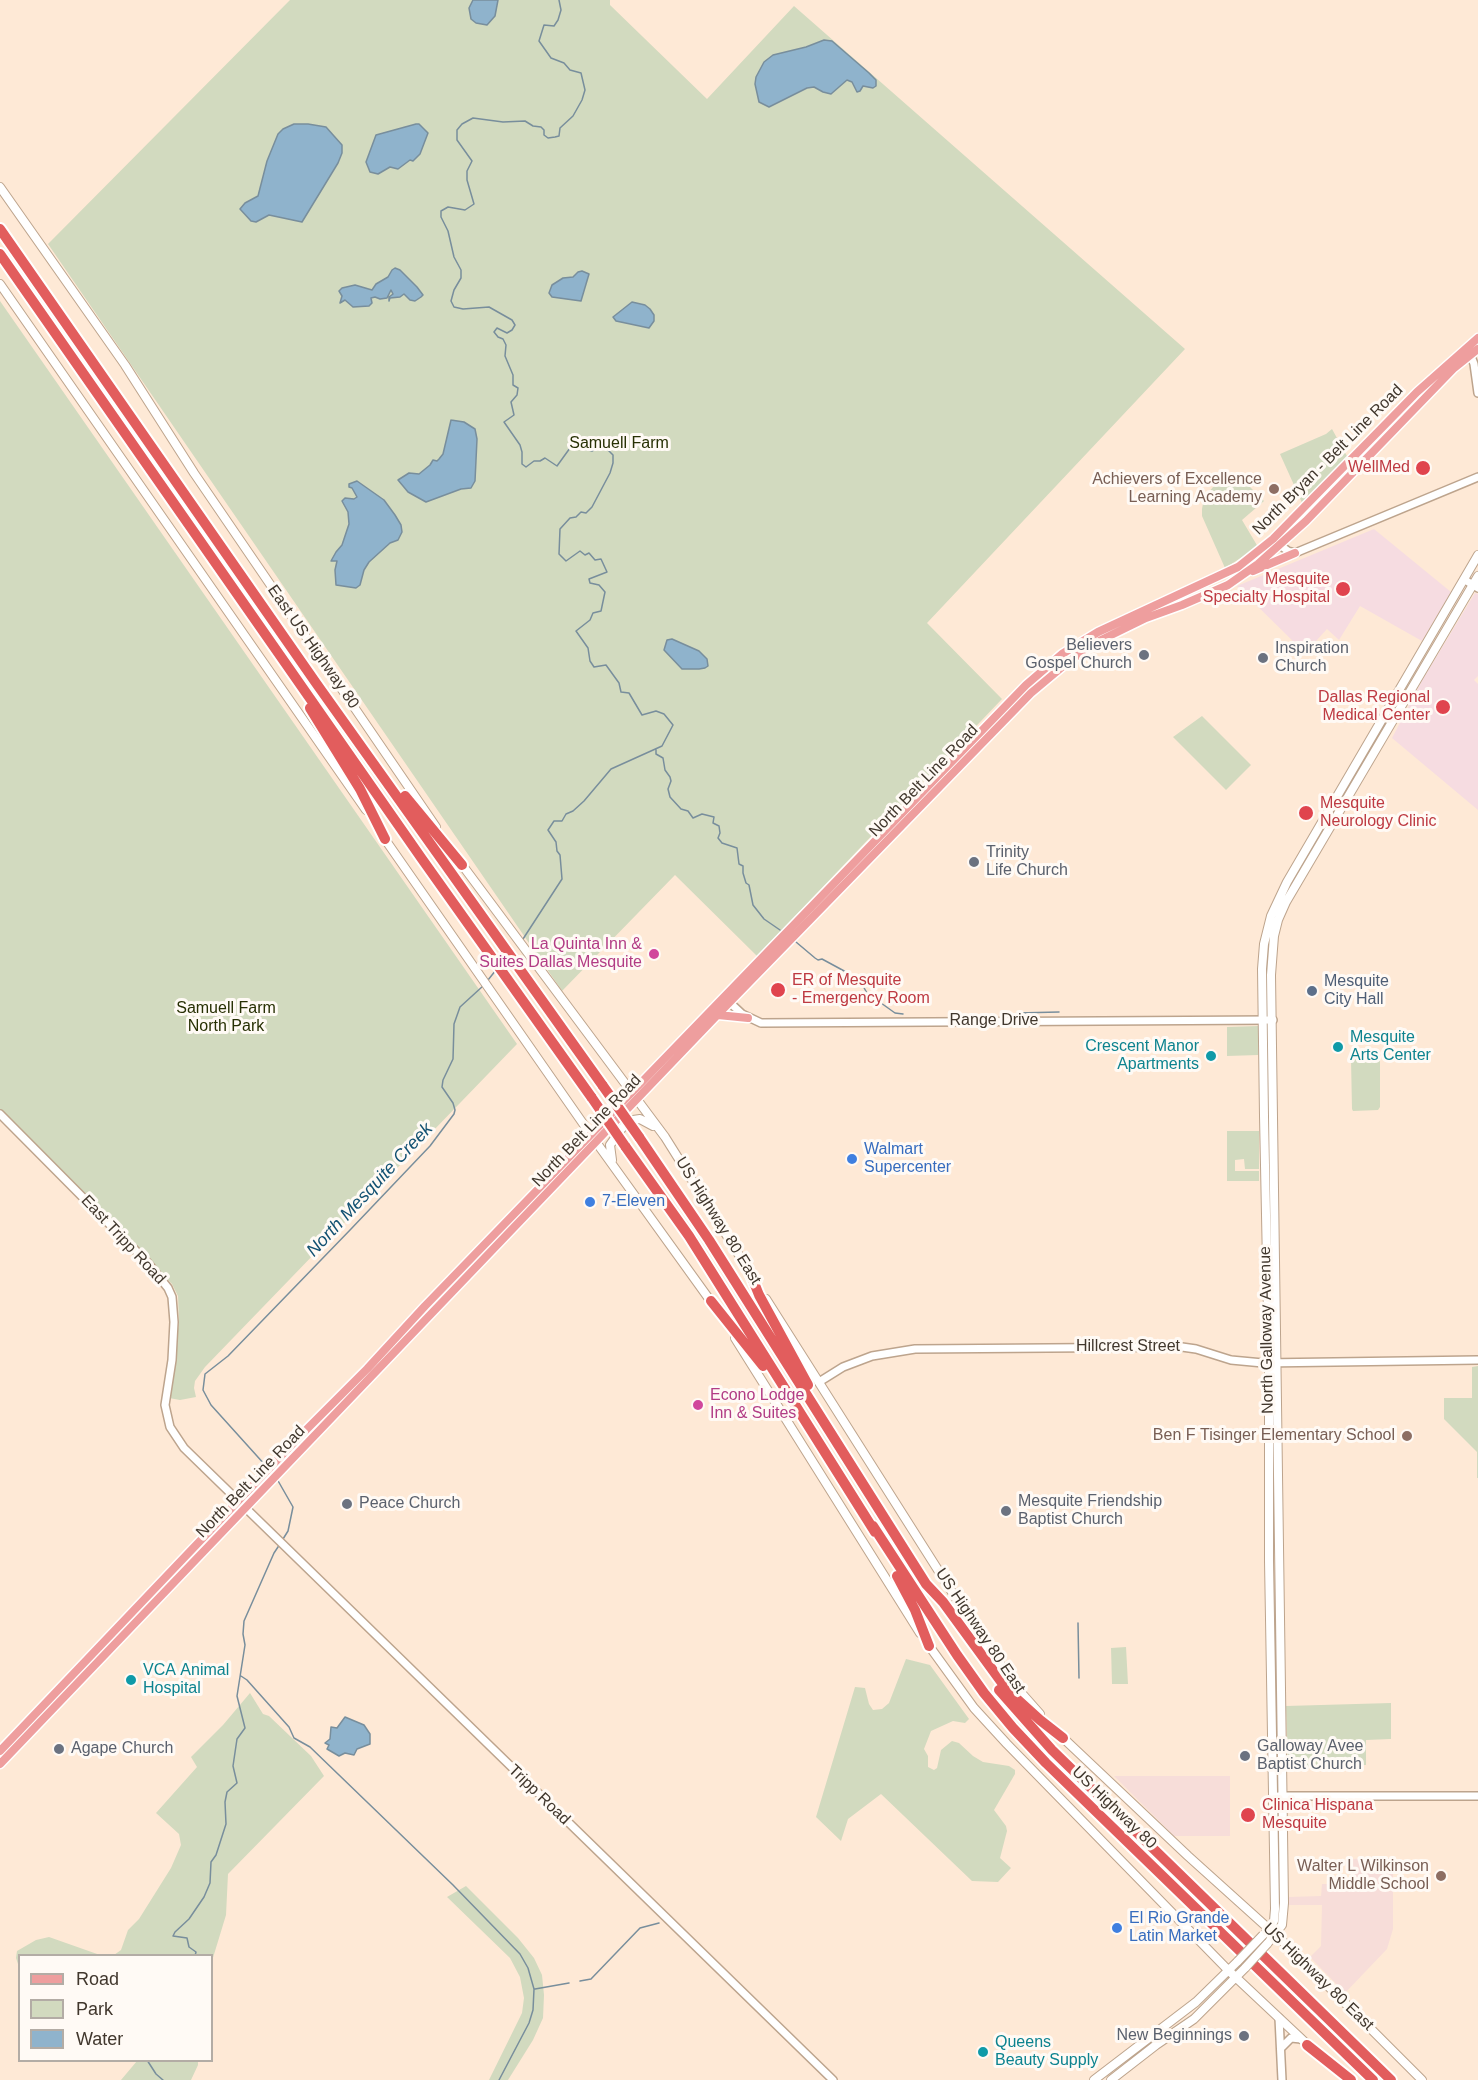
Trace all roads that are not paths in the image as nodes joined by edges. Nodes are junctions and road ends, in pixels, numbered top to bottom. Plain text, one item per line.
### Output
1 (0, 186) edge
2 (0, 223) edge
3 (0, 229) edge
4 (0, 254) edge
5 (22, 260) junction
6 (0, 284) edge
7 (1478, 338) edge
8 (1472, 350) edge
9 (1478, 393) edge
10 (1478, 477) edge
11 (1277, 542) junction
12 (1295, 553) junction
13 (1478, 555) edge
14 (1223, 575) joint
15 (1478, 576) edge
16 (1239, 577) junction
17 (1465, 580) junction
18 (1475, 586) edge
19 (241, 598) junction
20 (1452, 602) junction
21 (1454, 618) junction
22 (316, 683) junction
23 (1390, 707) junction
24 (1398, 712) junction
25 (385, 839) junction
26 (462, 865) junction
27 (842, 881) junction
28 (727, 1000) junction
29 (718, 1015) junction
30 (748, 1018) junction
31 (1264, 1020) junction
32 (1273, 1020) junction
33 (684, 1045) junction
34 (635, 1096) junction
35 (0, 1114) edge
36 (665, 1137) junction
37 (594, 1138) junction
38 (614, 1165) junction
39 (481, 1256) junction
40 (751, 1275) junction
41 (711, 1301) junction
42 (428, 1303) junction
43 (434, 1311) junction
44 (1478, 1360) edge
45 (1273, 1363) junction
46 (819, 1382) junction
47 (790, 1398) junction
48 (830, 1432) junction
49 (238, 1502) junction
50 (246, 1509) junction
51 (873, 1526) junction
52 (926, 1584) junction
53 (118, 1635) junction
54 (929, 1646) junction
55 (23, 1733) junction
56 (1063, 1738) junction
57 (0, 1751) edge
58 (0, 1764) edge
59 (1277, 1796) junction
60 (1478, 1796) edge
61 (1274, 1864) junction
62 (1284, 1906) junction
63 (1275, 1911) junction
64 (1253, 1915) junction
65 (1266, 1932) junction
66 (1275, 1935) junction
67 (1289, 1947) junction
68 (1228, 1970) junction
69 (1236, 1978) junction
70 (1279, 2018) junction
71 (1151, 2037) junction
72 (1304, 2042) junction
73 (1156, 2045) junction
74 (1282, 2047) junction
75 (833, 2080) edge
76 (1094, 2080) edge
77 (1110, 2080) edge
78 (1282, 2080) edge
79 (1344, 2080) edge
80 (1351, 2080) edge
81 (1372, 2080) edge
82 (1391, 2080) edge
83 (1422, 2080) edge

1 - 26 main road, East US Highway 80
2 - 5 highway
3 - 5 highway
4 - 19 highway
5 - 22 highway
6 - 25 main road
7 - 8 main road, North Bryan - Belt Line Road
8 - 9 street
8 - 11 main road, North Bryan - Belt Line Road
10 - 12 street
11 - 12 street
11 - 14 main road, North Bryan - Belt Line Road
11 - 16 main road, North Bryan - Belt Line Road
12 - 16 main road
13 - 17 main road, North Galloway Avenue
14 - 27 main road, North Belt Line Road
15 - 18 main road, North Galloway Avenue
16 - 27 main road, North Belt Line Road
17 - 18 street
17 - 20 main road, North Galloway Avenue
18 - 21 main road, North Galloway Avenue
19 - 25 highway
19 - 47 highway, bridge
20 - 21 main road
20 - 23 main road, North Galloway Avenue
21 - 24 main road, North Galloway Avenue
22 - 26 highway
22 - 48 highway, bridge
23 - 24 main road
23 - 31 main road, North Galloway Avenue
24 - 32 main road, North Galloway Avenue
25 - 37 main road
26 - 34 main road, East US Highway 80
27 - 28 main road, North Belt Line Road
28 - 29 main road, North Belt Line Road
28 - 30 street, Range Drive
28 - 33 main road, North Belt Line Road
29 - 30 main road
29 - 33 main road, North Belt Line Road
30 - 31 street, Range Drive
31 - 32 street, Range Drive
31 - 45 main road, North Galloway Avenue
32 - 45 main road, North Galloway Avenue
33 - 34 main road, North Belt Line Road
34 - 36 main road, US Highway 80 East
34 - 37 main road, North Belt Line Road
35 - 49 street, East Tripp Road
36 - 38 main road
36 - 40 main road, US Highway 80 East
37 - 38 main road
37 - 39 main road, North Belt Line Road
38 - 41 main road
39 - 42 main road, North Belt Line Road
39 - 43 main road, North Belt Line Road
40 - 46 main road, US Highway 80 East
40 - 48 highway
41 - 47 highway
41 - 54 main road
42 - 43 main road
42 - 49 main road, North Belt Line Road
43 - 50 main road, North Belt Line Road
44 - 45 street, Hillcrest Street
45 - 46 street, Hillcrest Street
45 - 59 main road, North Galloway Avenue
46 - 56 main road, US Highway 80 East
47 - 51 highway
48 - 52 highway
49 - 50 street, East Tripp Road
49 - 53 main road, North Belt Line Road
50 - 53 main road, North Belt Line Road
50 - 75 street, Tripp Road
51 - 54 highway
51 - 81 highway, US Highway 80
52 - 56 highway
52 - 82 highway, US Highway 80
53 - 55 main road, North Belt Line Road
54 - 68 main road
55 - 57 main road, North Belt Line Road
55 - 58 main road, North Belt Line Road
56 - 64 main road, US Highway 80 East
59 - 60 street
59 - 61 main road, North Galloway Avenue
59 - 62 main road, North Galloway Avenue
61 - 62 main road
61 - 63 main road, North Galloway Avenue
62 - 66 main road, North Galloway Avenue
62 - 67 main road
63 - 64 main road
63 - 65 main road, North Galloway Avenue
64 - 65 main road, US Highway 80 East
65 - 66 main road, US Highway 80 East
65 - 68 main road, North Galloway Avenue, bridge
66 - 67 main road, US Highway 80 East
66 - 69 main road, North Galloway Avenue, bridge
67 - 83 main road, US Highway 80 East
68 - 69 main road
68 - 71 main road, North Galloway Avenue
69 - 70 main road
69 - 73 main road, North Galloway Avenue
70 - 72 main road
70 - 74 street
71 - 73 main road
71 - 76 main road, North Galloway Avenue
72 - 74 street
72 - 79 main road
72 - 80 highway
73 - 77 main road, North Galloway Avenue
74 - 78 street

